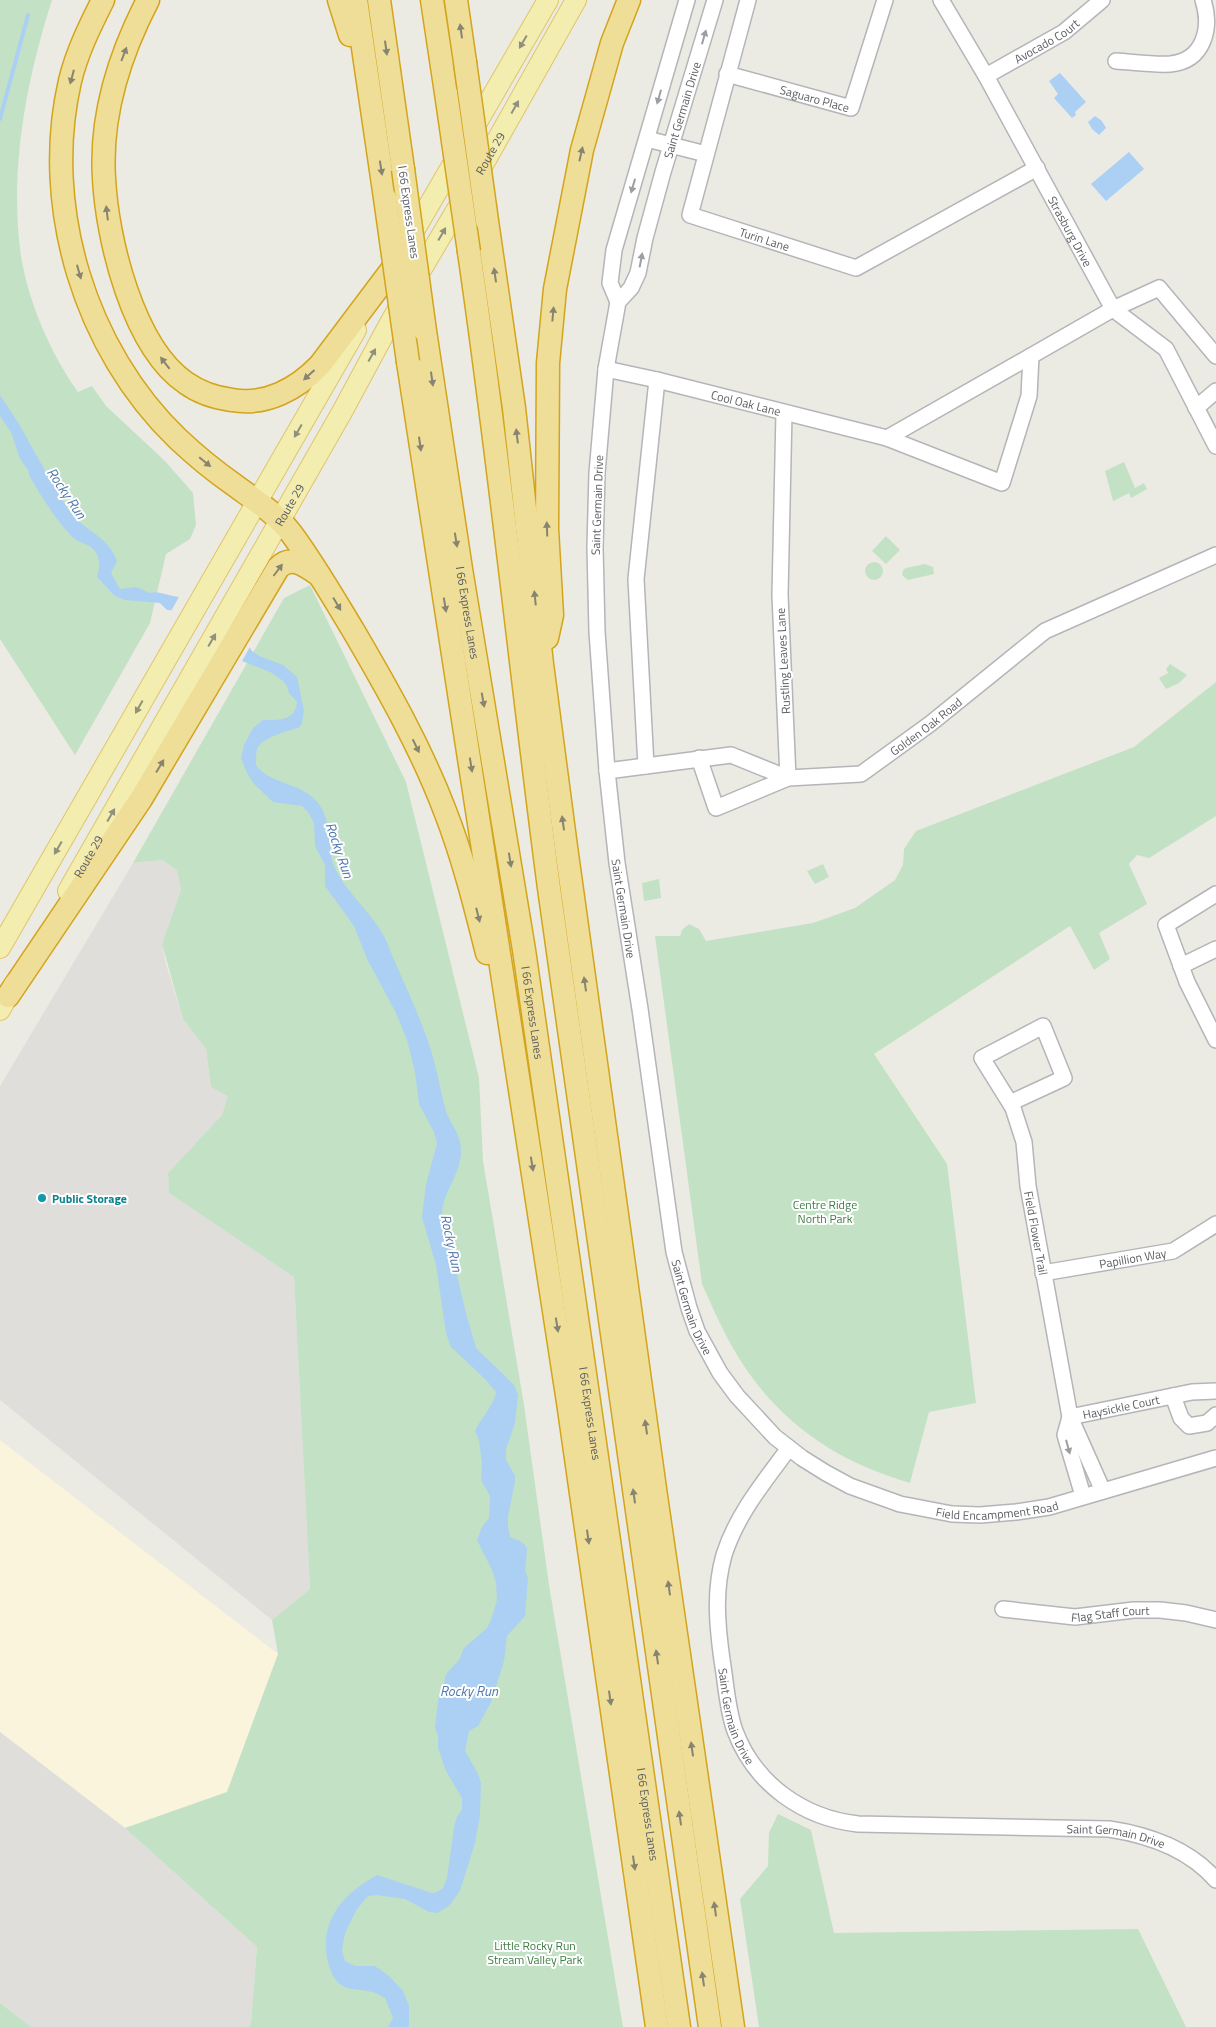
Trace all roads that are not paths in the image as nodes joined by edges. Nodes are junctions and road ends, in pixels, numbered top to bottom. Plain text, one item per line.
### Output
1 (103, 0) edge
2 (148, 0) edge
3 (339, 0) edge
4 (356, 0) edge
5 (379, 0) edge
6 (432, 0) edge
7 (456, 0) edge
8 (548, 0) edge
9 (576, 0) edge
10 (611, 0) edge
11 (629, 0) edge
12 (687, 0) edge
13 (714, 0) edge
14 (748, 0) edge
15 (885, 0) edge
16 (941, 0) edge
17 (1102, 0) edge
18 (1204, 0) edge
19 (612, 43) junction
20 (1116, 61) dead end
21 (727, 74) junction
22 (986, 76) junction
23 (376, 137) junction
24 (647, 139) junction
25 (671, 145) junction
26 (706, 154) junction
27 (1037, 168) junction
28 (392, 268) junction
29 (618, 302) junction
30 (1113, 309) junction
31 (1031, 356) junction
32 (1216, 356) edge
33 (606, 369) junction
34 (657, 380) junction
35 (1216, 391) edge
36 (1196, 408) junction
37 (784, 413) junction
38 (887, 438) junction
39 (1216, 446) edge
40 (257, 502) junction
41 (280, 520) junction
42 (1216, 555) edge
43 (319, 575) junction
44 (243, 606) junction
45 (542, 664) junction
46 (698, 758) junction
47 (646, 766) junction
48 (607, 772) junction
49 (788, 778) junction
50 (1216, 894) edge
51 (0, 948) edge
52 (1216, 948) edge
53 (1181, 966) junction
54 (4, 1003) edge
55 (1216, 1040) edge
56 (1010, 1103) junction
57 (525, 1116) junction
58 (1216, 1224) edge
59 (1043, 1273) junction
60 (1216, 1391) edge
61 (1173, 1396) junction
62 (1216, 1415) edge
63 (1070, 1417) junction
64 (789, 1448) junction
65 (1216, 1458) edge
66 (1103, 1491) junction
67 (1084, 1496) junction
68 (1003, 1610) dead end
69 (1216, 1620) edge
70 (1216, 1880) edge
71 (657, 2027) edge
72 (679, 2027) edge
73 (710, 2027) edge
74 (732, 2027) edge

1 -> 40 highway
28 -> 2 highway
3 - 23 highway
4 - 23 highway
5 -> 72 highway, I 66 Express Lanes, bridge
73 -> 6 highway, bridge
45 -> 7 highway, bridge
8 -> 28 main road
41 -> 9 main road, Route 29
10 - 19 highway
11 - 19 highway
12 -> 24 street, Saint Germain Drive
25 -> 13 street, Saint Germain Drive
14 - 21 street, Turin Lane
15 - 21 street, Saguaro Place
16 - 22 street, Strasburg Drive
17 - 22 street, Avocado Court
18 - 20 street
45 -> 19 highway
21 - 26 street, Turin Lane
22 - 27 street, Strasburg Drive
23 -> 57 highway, bridge
24 - 25 street
24 -> 29 street, Saint Germain Drive
25 - 26 street
29 -> 25 street, Saint Germain Drive
26 - 27 street, Turin Lane
27 - 30 street, Strasburg Drive
28 -> 40 main road
29 - 33 street, Saint Germain Drive
30 - 31 street
30 - 32 street
30 - 36 street, Strasburg Drive
31 - 38 street
31 - 38 street, Cool Oak Lane
33 - 34 street, Cool Oak Lane
33 - 48 street, Saint Germain Drive
34 - 37 street, Cool Oak Lane
34 - 47 street
35 - 36 street
36 - 39 street, Strasburg Drive
37 - 38 street, Cool Oak Lane
37 - 49 street, Rustling Leaves Lane
40 - 41 highway
40 -> 51 main road
41 - 43 highway
41 - 44 main road, Route 29
42 - 49 street, Golden Oak Road
44 -> 43 highway
43 -> 57 highway
54 -> 44 highway
74 -> 45 highway
46 - 47 street, Golden Oak Road
46 - 49 street, Golden Oak Road
46 - 49 street
47 - 48 street, Golden Oak Road
48 - 64 street, Saint Germain Drive
50 - 53 street
52 - 53 street
53 - 55 street
56 - 56 street, Field Flower Trail
56 - 59 street, Field Flower Trail
57 -> 71 highway
58 - 59 street, Papillion Way
59 - 63 street, Field Flower Trail
60 - 61 street, Haysickle Court
61 - 62 street, Haysickle Court
61 - 63 street, Haysickle Court
63 - 66 street, Field Flower Trail
63 -> 67 street, Field Flower Trail
64 - 67 street, Field Encampment Road
64 - 70 street, Saint Germain Drive
65 - 66 street, Field Encampment Road
66 - 67 street, Field Encampment Road
68 - 69 street, Flag Staff Court

